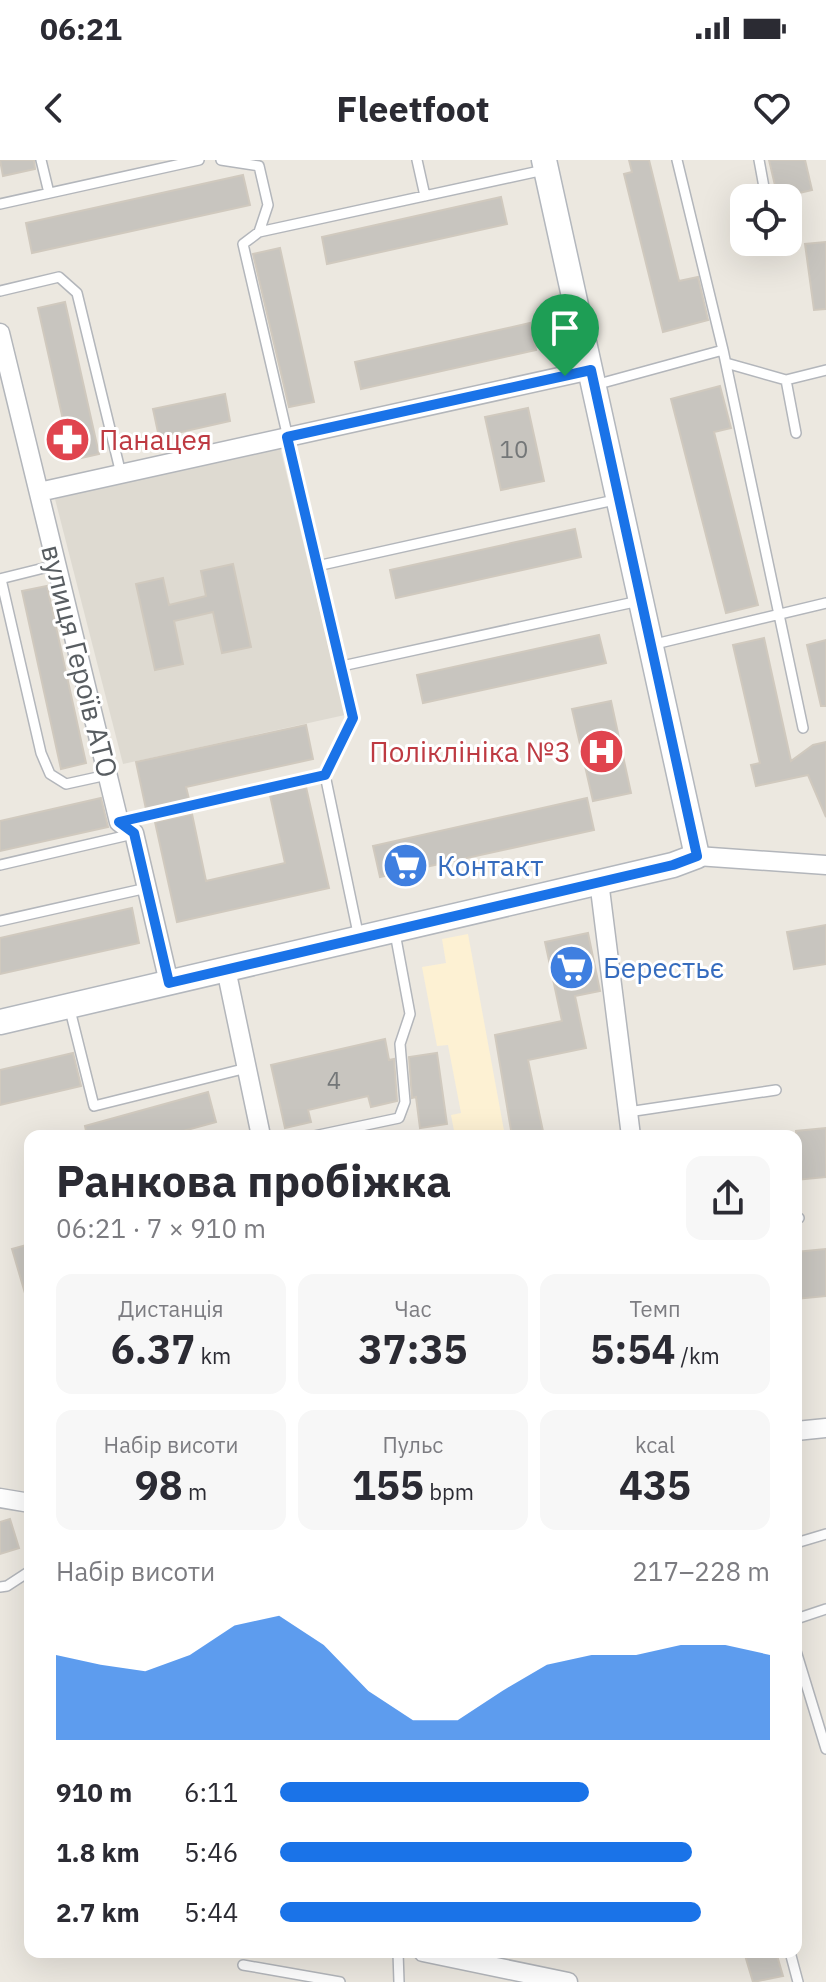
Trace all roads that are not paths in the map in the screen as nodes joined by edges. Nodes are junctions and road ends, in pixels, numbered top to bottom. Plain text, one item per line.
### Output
1 (41, 160) edge
2 (199, 160) edge
3 (221, 160) edge
4 (417, 160) edge
5 (677, 160) edge
6 (759, 160) edge
7 (546, 165) edge
8 (763, 184) edge
9 (49, 193) junction
10 (425, 196) junction
11 (0, 204) edge
12 (259, 232) junction
13 (0, 291) edge
14 (0, 333) edge
15 (723, 350) junction
16 (726, 363) junction
17 (826, 370) edge
18 (592, 377) junction
19 (786, 380) junction
20 (796, 433) dead end
21 (287, 437) junction
22 (121, 474) junction
23 (39, 492) junction
24 (619, 499) junction
25 (56, 565) junction
26 (317, 566) junction
27 (0, 579) edge
28 (641, 600) junction
29 (826, 603) edge
30 (779, 615) junction
31 (651, 645) junction
32 (342, 666) junction
33 (803, 728) dead end
34 (107, 775) junction
35 (325, 775) junction
36 (126, 828) junction
37 (697, 856) junction
38 (0, 865) edge
39 (826, 865) edge
40 (599, 881) junction
41 (147, 888) junction
42 (0, 921) edge
43 (394, 930) junction
44 (359, 938) junction
45 (226, 969) junction
46 (169, 983) junction
47 (69, 1006) junction
48 (0, 1022) edge
49 (247, 1068) junction
50 (776, 1090) dead end
51 (628, 1112) junction
52 (260, 1130) edge
53 (342, 1130) edge
54 (630, 1130) edge
55 (826, 1428) edge
56 (802, 1430) edge
57 (0, 1498) edge
58 (24, 1505) edge
59 (826, 1534) edge
60 (802, 1541) edge
61 (24, 1575) edge
62 (0, 1587) edge
63 (826, 1609) edge
64 (802, 1617) edge
65 (802, 1671) edge
66 (826, 1749) edge
67 (398, 1958) edge
68 (452, 1958) edge
69 (792, 1958) edge
70 (243, 1965) dead end
71 (340, 1982) edge
72 (399, 1982) edge
73 (568, 1982) edge
74 (798, 1982) edge

1 - 9 lane
2 - 9 lane
3 - 12 lane
4 - 10 lane
5 - 15 lane
6 - 8 lane
7 - 10 lane
7 - 18 street
9 - 11 lane
10 - 12 lane
12 - 21 lane
13 - 22 lane
14 - 23 street, вулиця Героїв АТО
15 - 16 lane
15 - 18 lane
16 - 19 lane
16 - 30 lane
17 - 19 lane
18 - 21 street
18 - 24 street
19 - 20 lane
21 - 22 street
21 - 26 lane
22 - 23 street
23 - 25 street, вулиця Героїв АТО
24 - 26 lane
24 - 28 street
25 - 27 lane
25 - 34 street, вулиця Героїв АТО
26 - 32 lane
27 - 34 lane
28 - 31 street
28 - 32 lane
29 - 30 lane
30 - 31 lane
30 - 33 lane
31 - 37 street
32 - 35 lane
34 - 36 street, вулиця Героїв АТО
35 - 36 lane
35 - 44 lane
36 - 38 lane
36 - 41 street, вулиця Героїв АТО
37 - 39 street
37 - 40 street
40 - 43 street
40 - 51 street
41 - 42 lane
41 - 46 street, вулиця Героїв АТО
43 - 44 street
43 - 53 lane
44 - 45 street
45 - 46 street
45 - 49 street
46 - 47 street
47 - 48 street
47 - 49 lane
49 - 52 street
50 - 51 lane
51 - 54 street
55 - 56 street
57 - 58 street
59 - 60 lane
61 - 62 lane
63 - 64 lane
65 - 66 lane
67 - 72 lane
68 - 73 street
69 - 74 lane
70 - 71 lane

